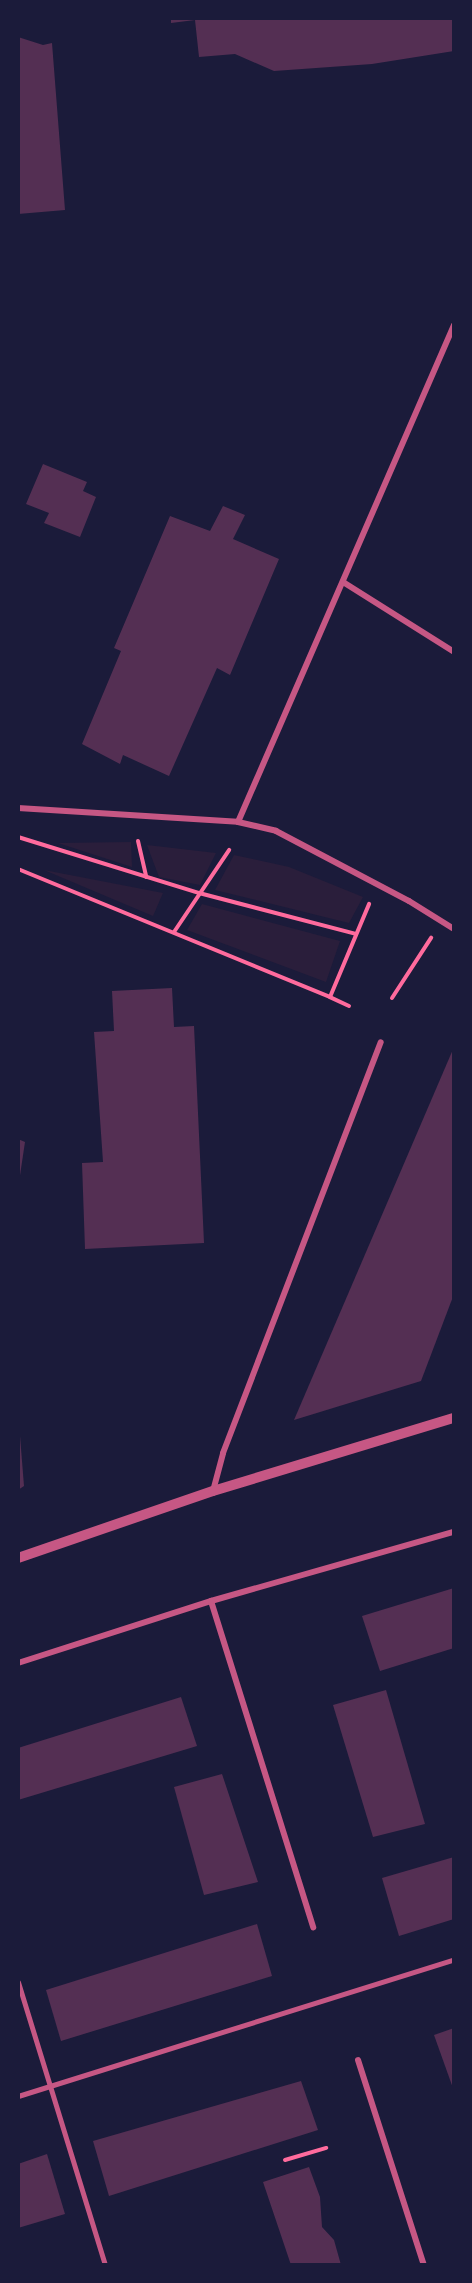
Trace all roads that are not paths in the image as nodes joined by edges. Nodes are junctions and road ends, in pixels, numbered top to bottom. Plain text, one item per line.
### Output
1 (454, 325) edge
2 (343, 582) junction
3 (454, 652) edge
4 (18, 808) edge
5 (238, 822) junction
6 (454, 929) edge
7 (381, 1042) dead end
8 (454, 1418) edge
9 (213, 1491) junction
10 (454, 1532) edge
11 (18, 1558) edge
12 (211, 1601) junction
13 (18, 1663) edge
14 (313, 1927) dead end
15 (454, 1959) edge
16 (18, 1982) edge
17 (358, 2060) dead end
18 (52, 2085) junction
19 (18, 2096) edge
20 (105, 2265) edge
21 (424, 2265) edge

1 - 2 street
2 - 3 street
2 - 5 street
4 - 5 street
5 - 6 street
7 - 9 street
8 - 9 street
9 - 11 street
10 - 12 street
12 - 13 street
12 - 14 street
15 - 18 street
16 - 18 street
17 - 21 street
18 - 19 street
18 - 20 street

